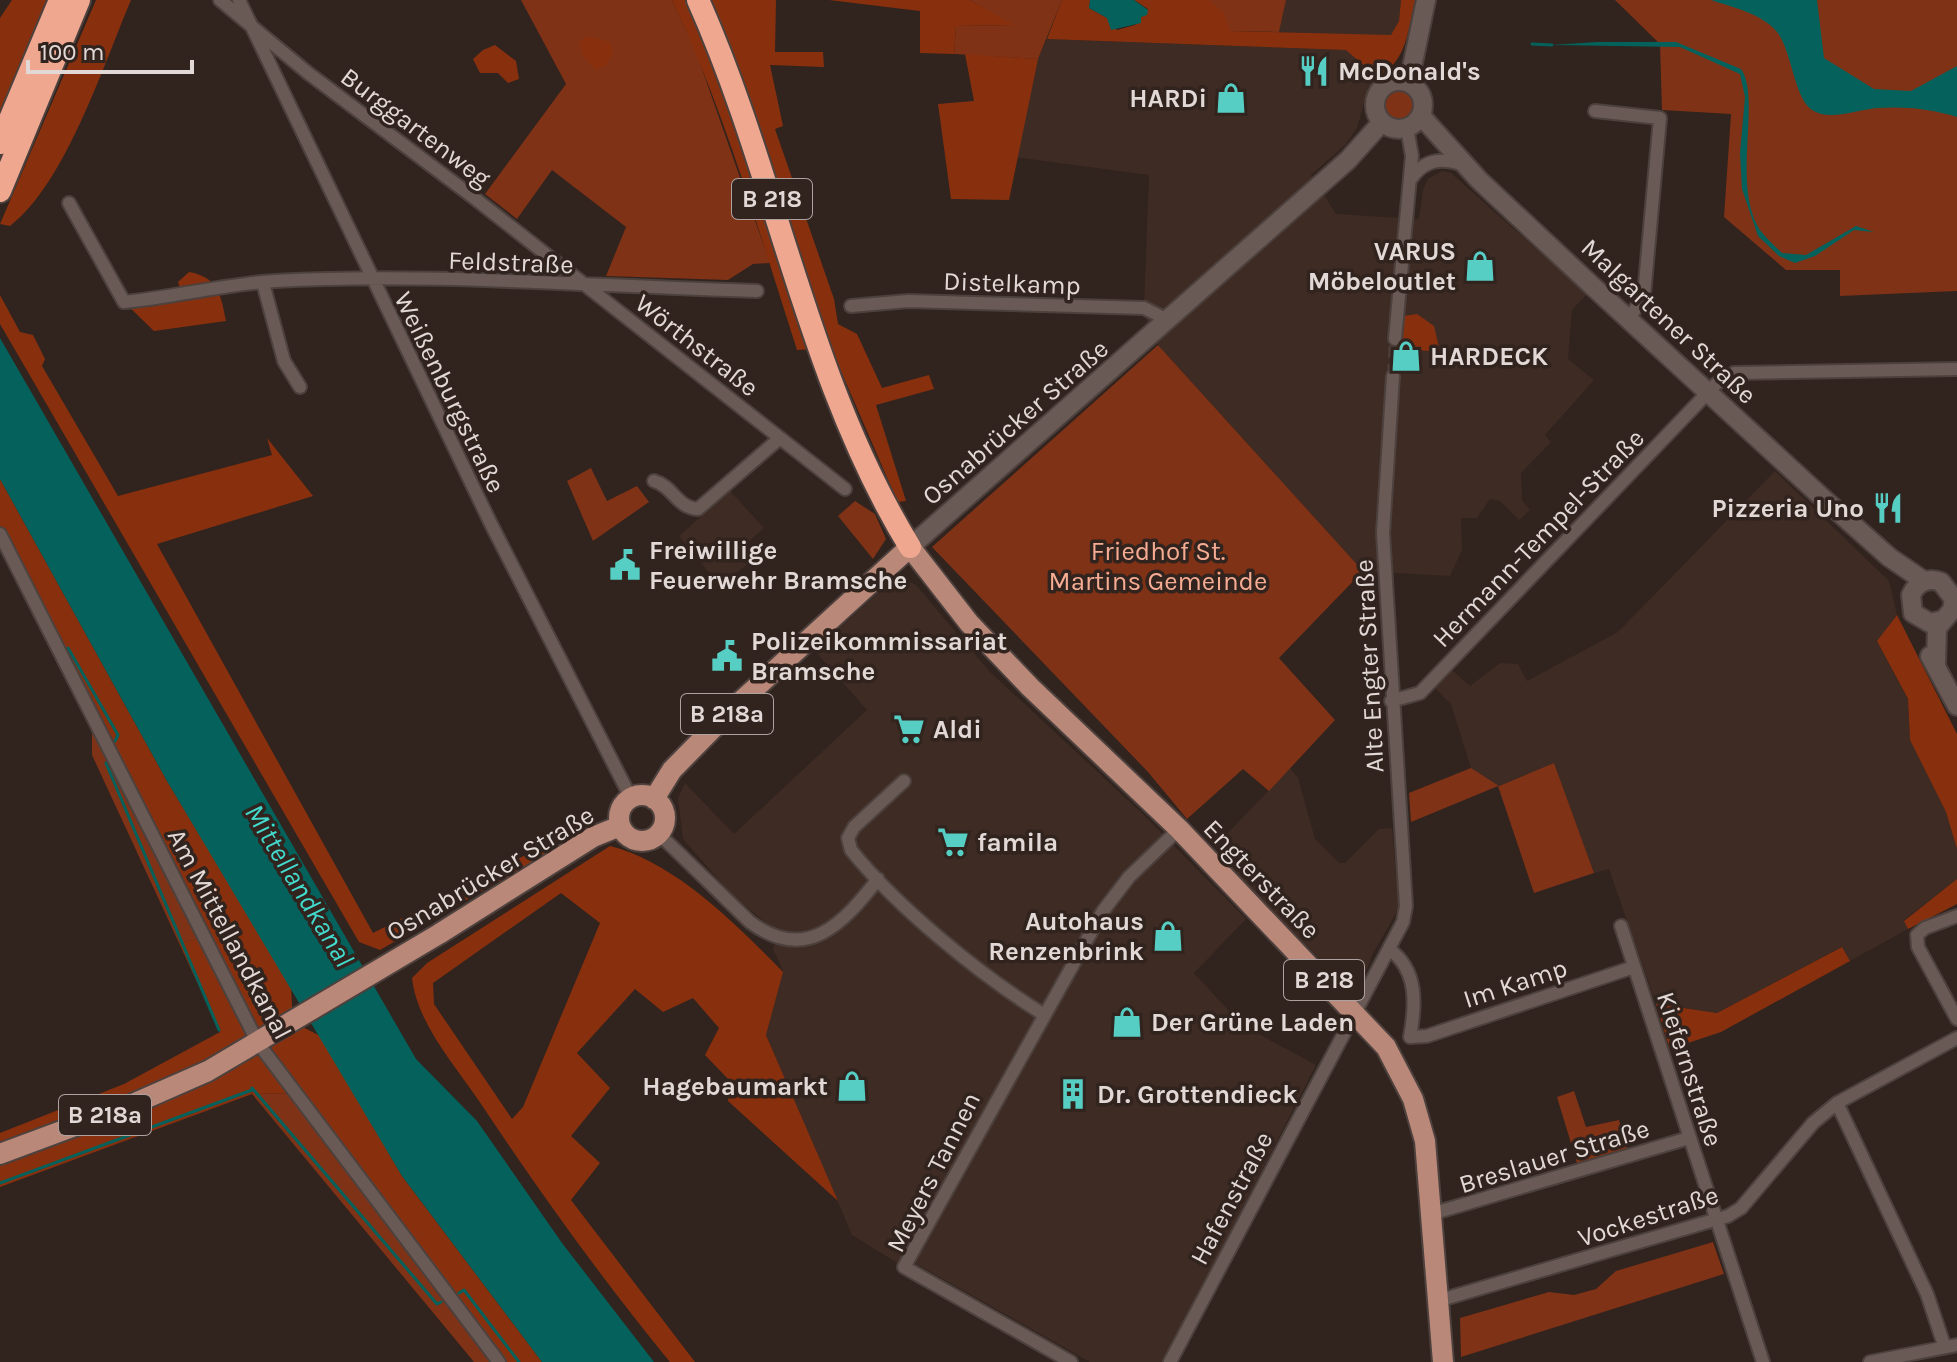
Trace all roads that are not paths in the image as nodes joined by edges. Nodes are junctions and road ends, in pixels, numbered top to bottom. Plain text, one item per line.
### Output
1 (60, 0) edge
2 (79, 0) edge
3 (220, 0) edge
4 (239, 0) edge
5 (698, 0) edge
6 (1426, 0) edge
7 (249, 21) junction
8 (1409, 82) junction
9 (1595, 111) dead end
10 (1382, 122) junction
11 (1414, 122) junction
12 (0, 143) edge
13 (1466, 165) junction
14 (1410, 182) junction
15 (0, 191) edge
16 (69, 203) dead end
17 (370, 278) junction
18 (263, 283) junction
19 (587, 286) junction
20 (757, 291) dead end
21 (851, 306) dead end
22 (1629, 319) junction
23 (1168, 320) junction
24 (1395, 339) tunnel mouth
25 (1957, 369) edge
26 (1393, 376) tunnel mouth
27 (300, 387) dead end
28 (1708, 393) junction
29 (780, 438) junction
30 (654, 481) dead end
31 (845, 489) dead end
32 (0, 534) edge
33 (910, 547) junction
34 (1918, 588) junction
35 (1952, 604) edge
36 (1917, 618) junction
37 (1936, 665) junction
38 (1391, 701) junction
39 (1957, 706) edge
40 (904, 781) dead end
41 (631, 798) junction
42 (654, 799) junction
43 (620, 826) junction
44 (1179, 829) junction
45 (659, 834) junction
46 (878, 879) junction
47 (1957, 916) edge
48 (1621, 926) dead end
49 (1389, 949) junction
50 (1634, 967) junction
51 (1354, 1012) junction
52 (1043, 1014) junction
53 (1957, 1019) edge
54 (1957, 1038) edge
55 (258, 1043) junction
56 (1837, 1103) junction
57 (1689, 1138) junction
58 (0, 1154) edge
59 (1431, 1214) junction
60 (1716, 1220) junction
61 (1437, 1301) junction
62 (1950, 1345) edge
63 (499, 1362) edge
64 (1071, 1362) edge
65 (1170, 1362) edge
66 (1443, 1362) edge
67 (1763, 1362) edge
68 (1870, 1362) edge

1 - 12 highway
2 - 15 highway
3 - 7 street, Burggartenweg
4 - 7 street, Weißenburgstraße
5 - 33 highway, B 218
6 - 8 street
7 - 17 street, Weißenburgstraße
7 - 19 street, Burggartenweg
8 - 10 street
8 - 11 street
9 - 22 street
10 - 11 street
10 - 23 street, Osnabrücker Straße
11 - 13 street, Malgartener Straße
11 - 14 street
13 - 14 street
13 - 22 street, Malgartener Straße
14 - 24 street
16 - 18 street, Feldstraße
17 - 18 street, Feldstraße
17 - 19 street, Feldstraße
17 - 41 street, Weißenburgstraße
18 - 27 street
19 - 20 street, Feldstraße
19 - 29 street, Wörthstraße
21 - 23 street, Distelkamp
22 - 28 street, Malgartener Straße
23 - 33 street, Osnabrücker Straße
25 - 28 street, Hermann-Tempel-Straße
26 - 38 street, Alte Engter Straße
28 - 34 street, Malgartener Straße
28 - 38 street, Hermann-Tempel-Straße
29 - 30 street
29 - 31 street, Wörthstraße
32 - 55 street, Am Mittellandkanal
33 - 42 main road, Osnabrücker Straße / B 218a
33 - 44 main road, Engterstraße / B 218
34 - 35 street
34 - 36 street
35 - 36 street
35 - 37 street
36 - 37 street
37 - 39 street
38 - 49 street, Alte Engter Straße
40 - 46 street
41 - 42 main road
41 - 43 main road
42 - 45 main road
43 - 45 main road
43 - 55 main road, Osnabrücker Straße / B 218a
44 - 51 main road, Engterstraße / B 218
44 - 52 street, Meyers Tannen
45 - 46 street
46 - 52 street
47 - 53 street
48 - 50 street, Kiefernstraße
49 - 50 street, Im Kamp
49 - 51 street, Alte Engter Straße
50 - 57 street, Kiefernstraße
51 - 59 main road, Engterstraße / B 218
51 - 65 street, Hafenstraße
52 - 64 street, Meyers Tannen
54 - 56 street, Vockestraße
55 - 58 main road, Osnabrücker Straße / B 218a
55 - 63 street, Am Mittellandkanal
56 - 60 street, Vockestraße
56 - 62 street
57 - 59 street, Breslauer Straße
57 - 60 street, Kiefernstraße
59 - 61 main road, Engterstraße / B 218
60 - 61 street, Vockestraße
60 - 67 street, Kiefernstraße
61 - 66 main road, Engterstraße / B 218
62 - 68 street

